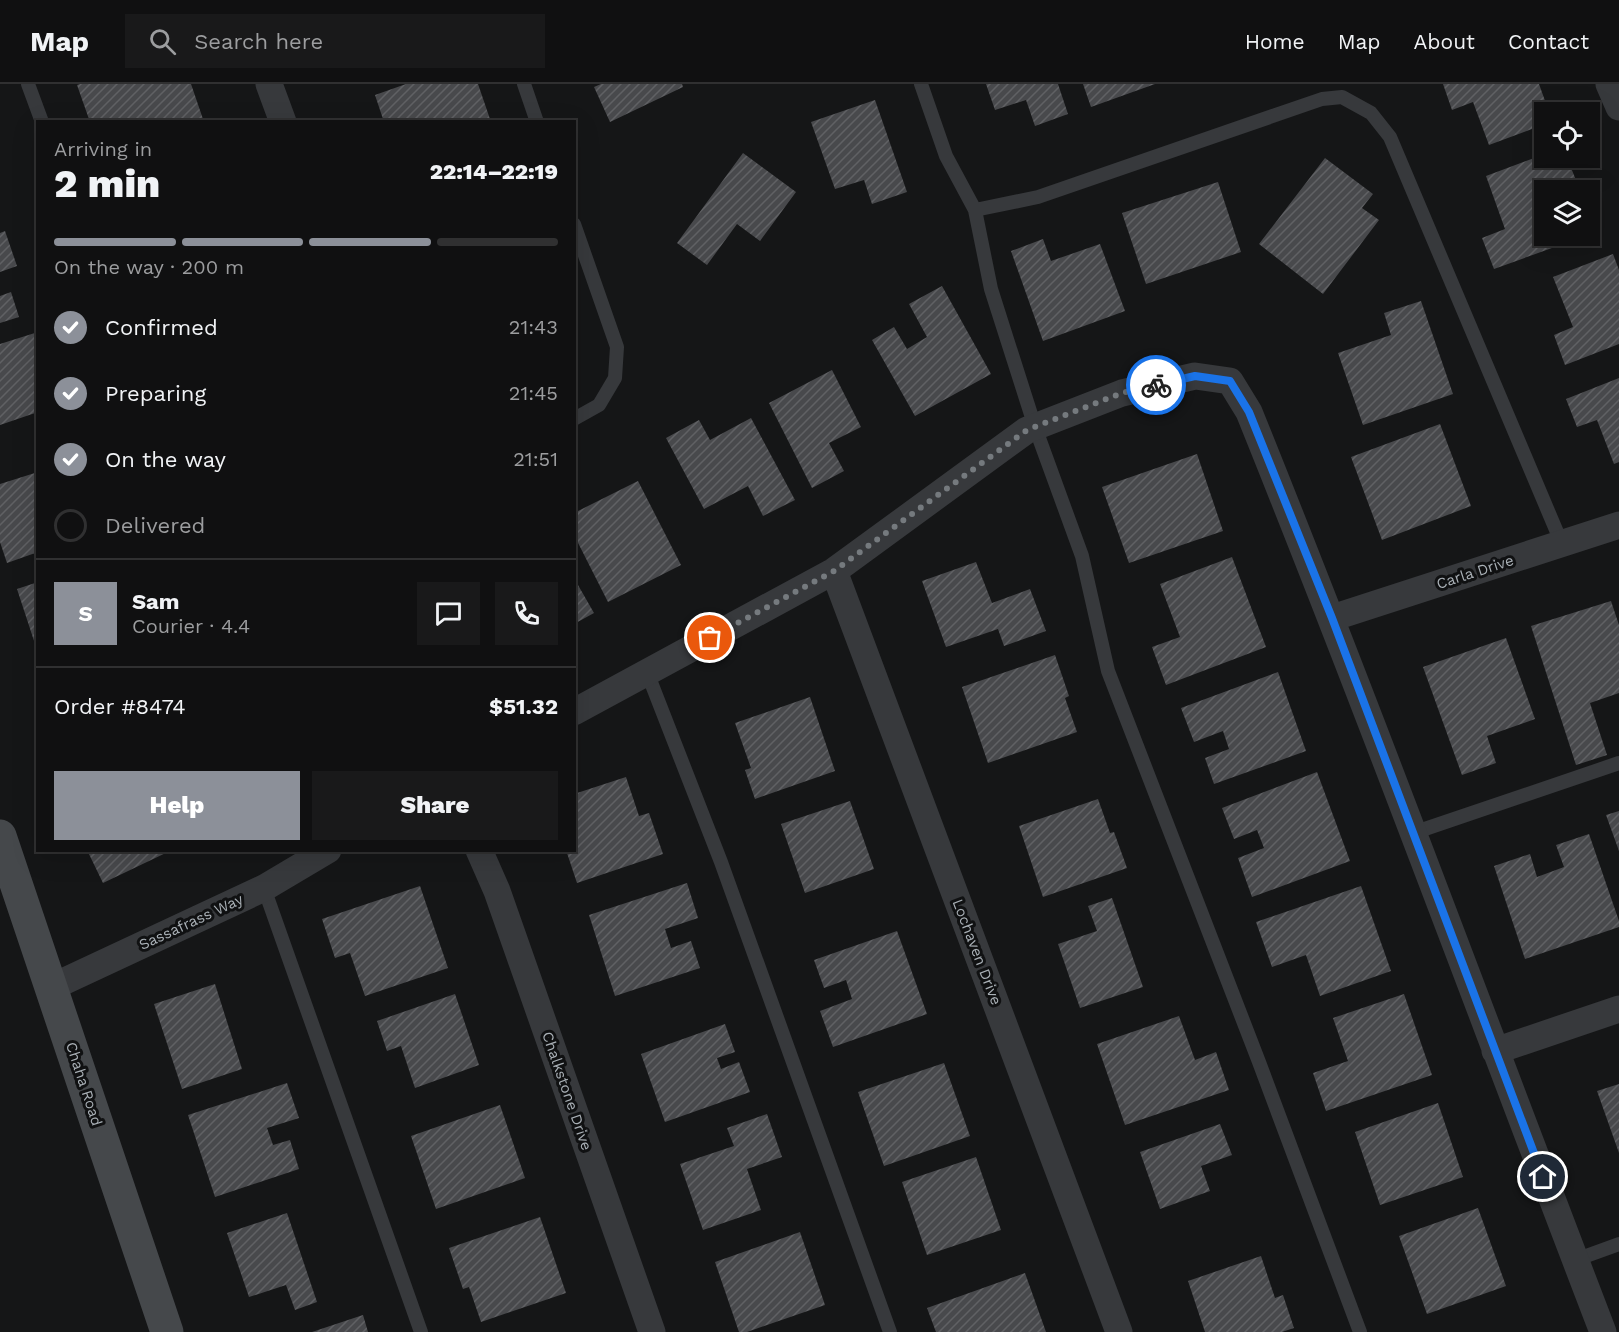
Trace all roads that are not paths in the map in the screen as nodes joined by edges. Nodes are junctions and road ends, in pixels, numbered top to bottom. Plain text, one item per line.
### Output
1 (28, 84) edge
2 (269, 84) edge
3 (524, 84) edge
4 (921, 84) edge
5 (1609, 84) edge
6 (1619, 107) edge
7 (41, 120) edge
8 (282, 120) edge
9 (536, 120) edge
10 (975, 210) junction
11 (576, 230) edge
12 (576, 418) edge
13 (1035, 427) junction
14 (1619, 525) edge
15 (1562, 544) junction
16 (834, 571) junction
17 (1332, 618) junction
18 (647, 672) junction
19 (576, 711) edge
20 (1619, 763) edge
21 (1413, 833) junction
22 (0, 836) edge
23 (325, 852) edge
24 (480, 852) edge
25 (264, 888) junction
26 (52, 987) junction
27 (1619, 1009) edge
28 (1494, 1051) junction
29 (1619, 1244) edge
30 (1575, 1260) junction
31 (167, 1332) edge
32 (421, 1332) edge
33 (652, 1332) edge
34 (890, 1332) edge
35 (1119, 1332) edge
36 (1360, 1332) edge
37 (1603, 1332) edge

1 - 7 lane
2 - 8 street
3 - 9 lane
4 - 10 lane
5 - 6 street
10 - 13 lane
10 - 15 lane
11 - 12 lane
13 - 16 street
13 - 17 street
13 - 36 lane
14 - 15 street, Carla Drive
15 - 17 street, Carla Drive
16 - 18 street
16 - 35 street, Lochaven Drive
17 - 21 street
18 - 19 street
18 - 34 lane
20 - 21 lane
21 - 28 street
22 - 26 street, Chaha Road
23 - 25 street, Sassafrass Way
24 - 33 street, Chalkstone Drive
25 - 26 street, Sassafrass Way
25 - 32 lane
26 - 31 street, Chaha Road
27 - 28 street
28 - 30 street
29 - 30 lane
30 - 37 street

